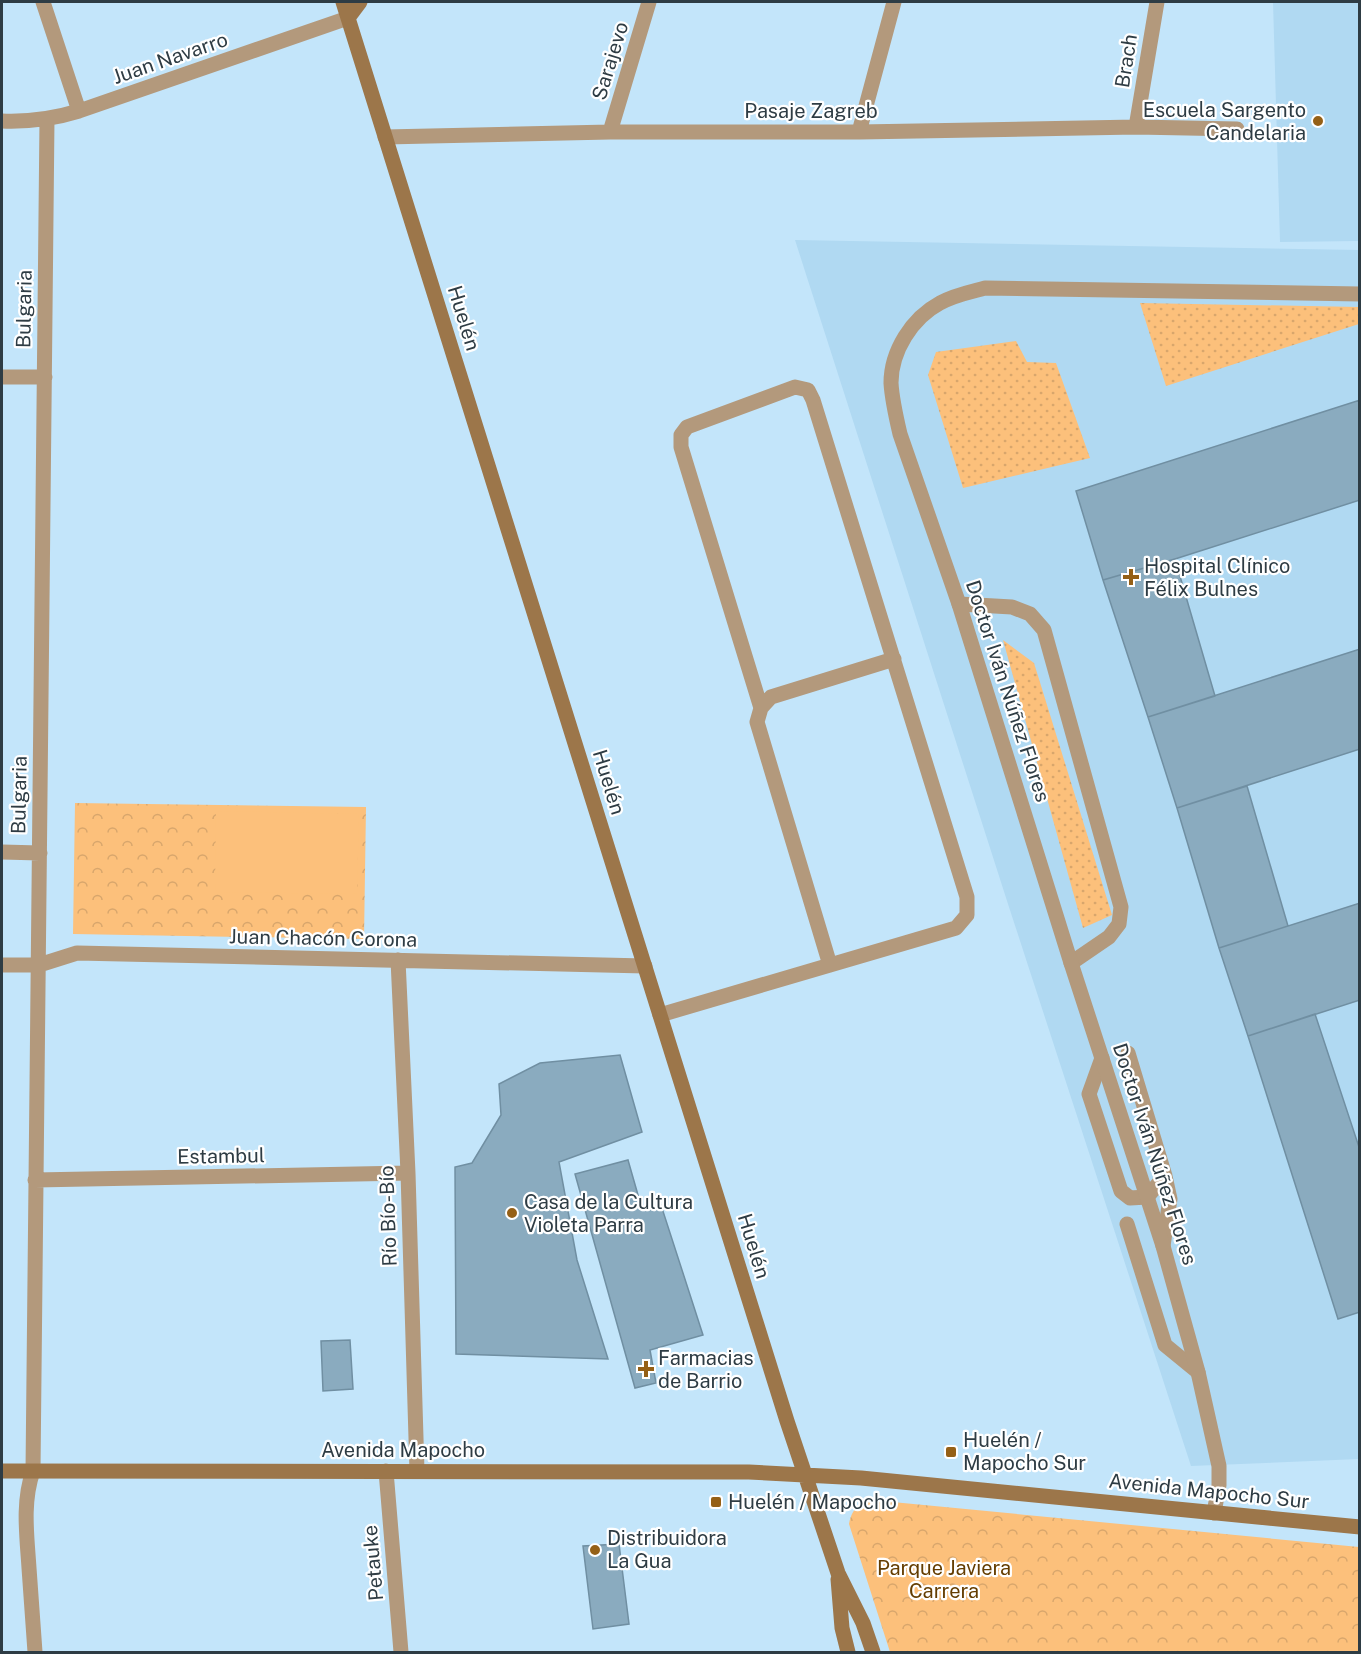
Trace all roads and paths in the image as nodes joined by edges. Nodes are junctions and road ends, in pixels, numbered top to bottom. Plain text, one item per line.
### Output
1 (43, 2) edge
2 (343, 2) edge
3 (360, 2) edge
4 (649, 2) edge
5 (894, 2) edge
6 (1156, 2) edge
7 (348, 18) junction
8 (79, 111) junction
9 (47, 119) junction
10 (2, 122) edge
11 (1136, 127) junction
12 (1237, 129) dead end
13 (610, 132) junction
14 (859, 132) junction
15 (385, 136) junction
16 (1359, 294) edge
17 (2, 377) edge
18 (45, 377) junction
19 (959, 604) junction
20 (894, 659) junction
21 (761, 708) junction
22 (2, 852) edge
23 (40, 853) junction
24 (398, 960) junction
25 (1071, 963) junction
26 (2, 965) edge
27 (39, 965) junction
28 (830, 965) junction
29 (645, 966) junction
30 (660, 1015) junction
31 (1128, 1053) dead end
32 (1102, 1058) junction
33 (408, 1173) junction
34 (1165, 1176) junction
35 (35, 1180) junction
36 (1147, 1197) junction
37 (1127, 1224) dead end
38 (1163, 1246) junction
39 (1198, 1372) junction
40 (2, 1471) edge
41 (33, 1471) junction
42 (386, 1471) junction
43 (417, 1471) junction
44 (804, 1475) junction
45 (1214, 1513) junction
46 (1359, 1527) edge
47 (838, 1573) junction
48 (35, 1653) edge
49 (401, 1653) edge
50 (848, 1653) edge
51 (873, 1653) edge

1 - 8 street
2 - 7 main road, Huelén
3 - 7 main road
4 - 13 street, Sarajevo
5 - 14 street
6 - 11 street, Brach
7 - 8 street, Juan Navarro
7 - 15 main road, Huelén
8 - 9 street, Juan Navarro
9 - 10 street, Juan Navarro
9 - 18 street, Bulgaria
11 - 12 street, Pasaje Zagreb
11 - 14 street, Pasaje Zagreb
13 - 14 street, Pasaje Zagreb
13 - 15 street, Pasaje Zagreb
15 - 29 main road, Huelén
16 - 19 street, Doctor Iván Núñez Flores
17 - 18 street
18 - 23 street, Bulgaria
19 - 25 street, Doctor Iván Núñez Flores
19 - 25 street
20 - 21 street
20 - 21 street
20 - 28 street
21 - 28 street
22 - 23 street
23 - 27 street, Bulgaria
24 - 27 street, Juan Chacón Corona
24 - 29 street, Juan Chacón Corona
24 - 33 street, Río Bío-Bío
25 - 32 street, Doctor Iván Núñez Flores
26 - 27 street, Juan Chacón Corona
27 - 35 street, Bulgaria
28 - 30 street
29 - 30 main road, Huelén
30 - 44 main road, Huelén
31 - 34 street
32 - 36 street, Doctor Iván Núñez Flores
32 - 36 street
33 - 35 street, Estambul
33 - 43 street, Río Bío-Bío
34 - 36 street
34 - 38 street
35 - 41 street, Bulgaria
36 - 38 street, Doctor Iván Núñez Flores
37 - 39 street
38 - 39 street, Doctor Iván Núñez Flores
39 - 45 street, Doctor Iván Núñez Flores
40 - 41 main road, Avenida Mapocho
41 - 42 main road, Avenida Mapocho
41 - 48 street, Bulgaria
42 - 43 main road, Avenida Mapocho
42 - 49 street, Petauke
43 - 44 main road, Avenida Mapocho
44 - 45 main road, Avenida Mapocho Sur
44 - 47 main road, Huelén
45 - 46 main road, Avenida Mapocho Sur
47 - 50 main road, Huelén
47 - 51 main road, Huelén

